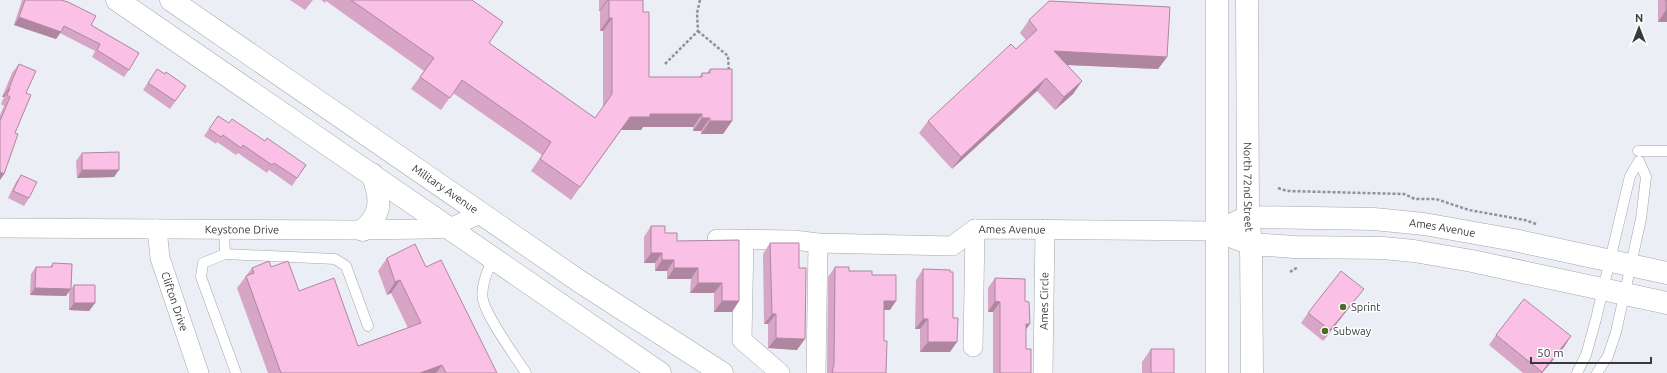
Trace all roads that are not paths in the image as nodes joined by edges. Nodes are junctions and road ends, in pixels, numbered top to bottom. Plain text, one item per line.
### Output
1 (118, 0) edge
2 (171, 0) edge
3 (1217, 0) edge
4 (1248, 0) edge
5 (1638, 151) dead end
6 (1667, 151) edge
7 (372, 174) junction
8 (482, 214) junction
9 (1248, 217) junction
10 (0, 228) edge
11 (450, 228) junction
12 (157, 229) junction
13 (224, 229) junction
14 (975, 229) junction
15 (1044, 229) junction
16 (363, 230) junction
17 (1217, 231) junction
18 (717, 239) edge
19 (744, 240) junction
20 (818, 244) junction
21 (1252, 244) junction
22 (225, 254) junction
23 (493, 258) junction
24 (1609, 261) junction
25 (1631, 266) junction
26 (1667, 273) edge
27 (1603, 290) junction
28 (1625, 294) junction
29 (1667, 303) edge
30 (368, 326) dead end
31 (973, 347) dead end
32 (199, 373) edge
33 (236, 373) edge
34 (526, 373) edge
35 (660, 373) edge
36 (722, 373) edge
37 (780, 373) edge
38 (816, 373) edge
39 (1043, 373) edge
40 (1217, 373) edge
41 (1252, 373) edge
42 (1578, 373) edge
43 (1597, 373) edge

1 - 7 main road
2 - 8 main road, Military Avenue
3 - 17 main road
4 - 9 main road, North 72nd Street
5 - 6 lane
7 - 11 main road
7 - 16 main road
8 - 11 street, Keystone Drive
8 - 36 main road, Military Avenue
9 - 17 main road, Ames Avenue
9 - 21 main road, North 72nd Street
9 - 24 main road, Ames Avenue
10 - 12 street, Keystone Drive
11 - 16 street, Keystone Drive
11 - 23 main road
12 - 13 street, Keystone Drive
12 - 32 street, Clifton Drive
13 - 16 street, Keystone Drive
13 - 22 lane
14 - 15 street, Ames Avenue
14 - 20 street, Ames Avenue
14 - 31 street
15 - 17 street, Ames Avenue
15 - 39 street, Ames Circle
17 - 21 main road, Ames Avenue
17 - 40 main road
18 - 19 street, Ames Avenue
19 - 20 street, Ames Avenue
19 - 37 street
20 - 38 street
21 - 27 main road, Ames Avenue
21 - 41 main road, North 72nd Street
22 - 30 lane
22 - 33 lane
23 - 34 lane
23 - 35 main road
24 - 25 main road, Ames Avenue
24 - 25 lane
24 - 27 lane
25 - 26 main road, Ames Avenue
25 - 28 lane
27 - 28 main road, Ames Avenue
27 - 42 lane
28 - 29 main road, Ames Avenue
28 - 43 lane

